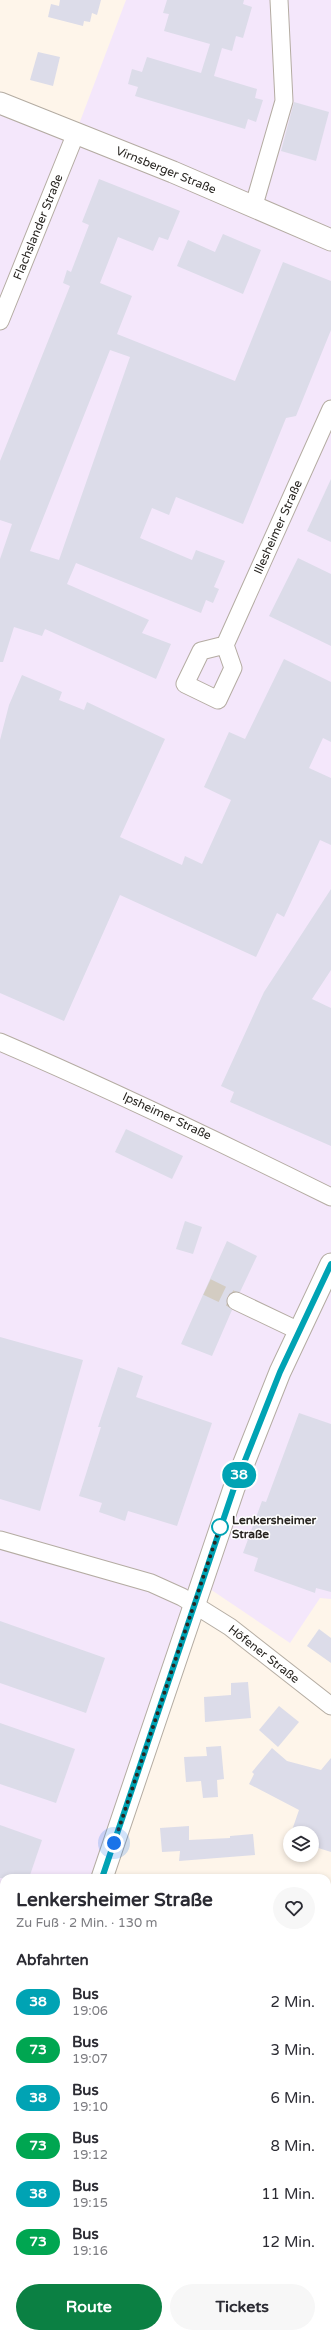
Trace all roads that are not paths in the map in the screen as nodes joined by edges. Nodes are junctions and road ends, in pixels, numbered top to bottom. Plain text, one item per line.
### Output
1 (279, 0) edge
2 (0, 103) edge
3 (76, 133) junction
4 (254, 206) junction
5 (331, 240) edge
6 (0, 322) edge
7 (331, 410) edge
8 (225, 645) dead end
9 (0, 1042) edge
10 (331, 1197) edge
11 (331, 1264) edge
12 (236, 1301) tunnel mouth
13 (299, 1331) junction
14 (0, 1540) edge
15 (195, 1604) junction
16 (331, 1706) edge
17 (103, 1874) edge

1 - 4 street
2 - 3 main road, Virnsberger Straße
3 - 4 main road, Virnsberger Straße
3 - 6 street, Flachslander Straße
4 - 5 main road, Virnsberger Straße
7 - 8 street, Illesheimer Straße
9 - 10 street, Ipsheimer Straße
11 - 13 main road
12 - 13 street
13 - 15 main road
14 - 15 street
15 - 16 street, Höfener Straße
15 - 17 main road

